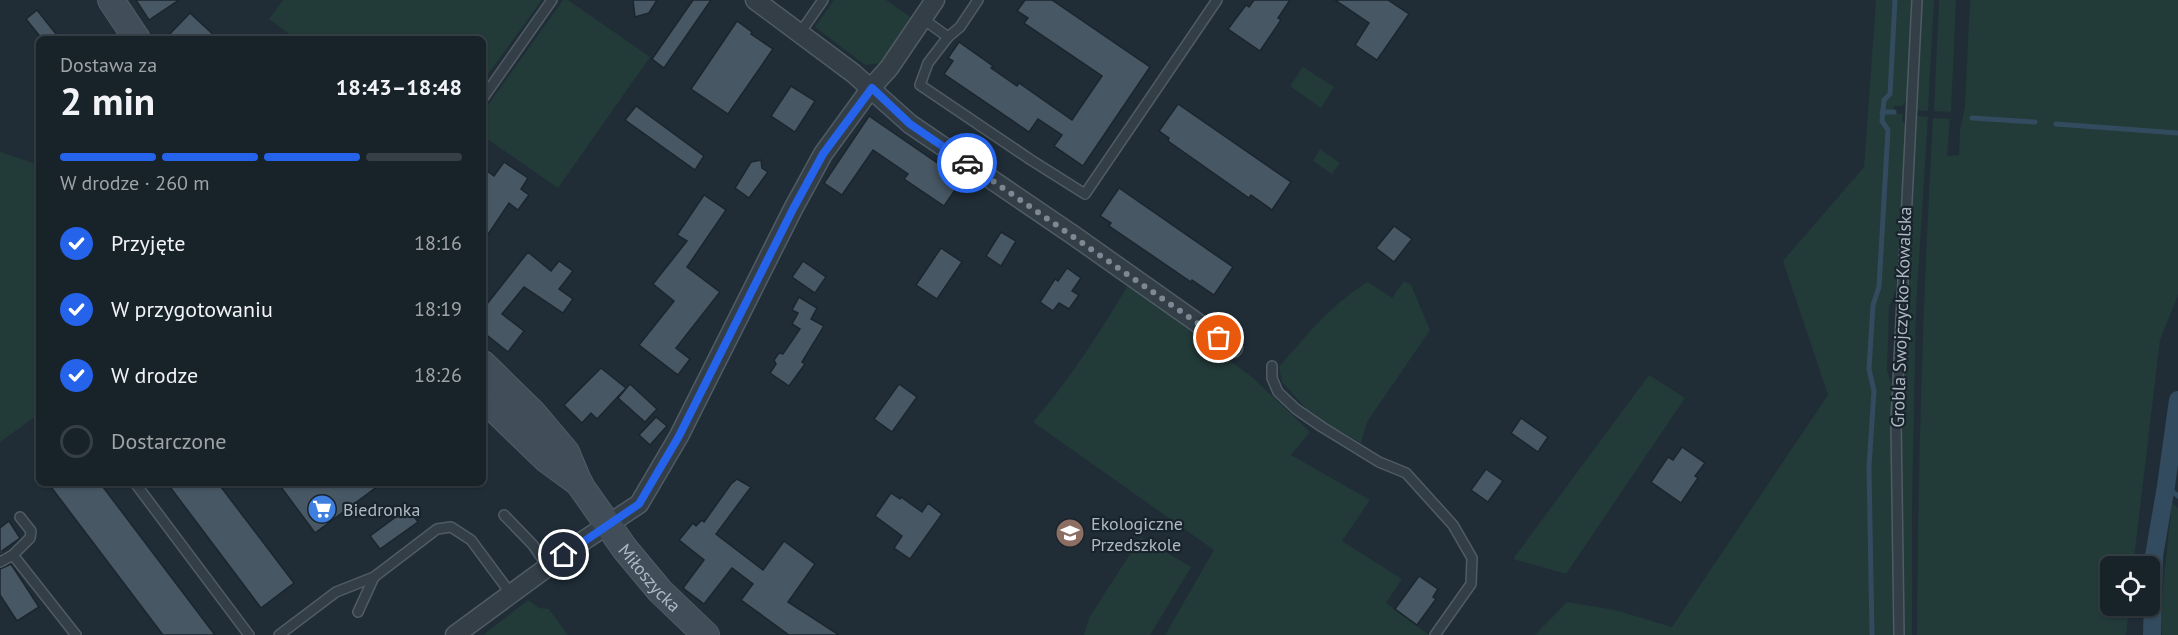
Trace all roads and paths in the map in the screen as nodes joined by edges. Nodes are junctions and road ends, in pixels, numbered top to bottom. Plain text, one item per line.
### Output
1 (111, 0) edge
2 (552, 0) edge
3 (755, 0) edge
4 (823, 0) edge
5 (936, 0) edge
6 (978, 0) edge
7 (1217, 0) edge
8 (1917, 0) edge
9 (922, 19) junction
10 (800, 33) junction
11 (135, 36) edge
12 (948, 37) junction
13 (872, 88) junction
14 (486, 94) edge
15 (1233, 348) dead end
16 (1272, 366) dead end
17 (486, 367) edge
18 (486, 401) edge
19 (580, 485) junction
20 (137, 486) edge
21 (504, 515) dead end
22 (20, 517) dead end
23 (609, 525) junction
24 (13, 555) junction
25 (0, 562) edge
26 (548, 567) junction
27 (374, 577) junction
28 (511, 594) junction
29 (358, 612) dead end
30 (76, 635) edge
31 (249, 635) edge
32 (279, 635) edge
33 (455, 635) edge
34 (706, 635) edge
35 (1436, 635) edge
36 (1899, 635) edge

1 - 11 street
2 - 14 lane
3 - 10 street
4 - 10 lane
5 - 9 street
6 - 12 lane
7 - 12 lane
8 - 36 lane, Grobla Swojczycko-Kowalska
9 - 12 lane
9 - 13 street
10 - 13 street
13 - 15 street
13 - 23 street
16 - 35 lane
17 - 19 street, Miłoszycka
18 - 19 street, Miłoszycka
19 - 23 street, Miłoszycka
20 - 31 lane
21 - 26 lane
22 - 24 lane
23 - 26 street
23 - 34 street, Miłoszycka
24 - 25 lane
24 - 30 lane
26 - 28 street
27 - 28 lane
27 - 29 lane
27 - 32 lane
28 - 33 street

